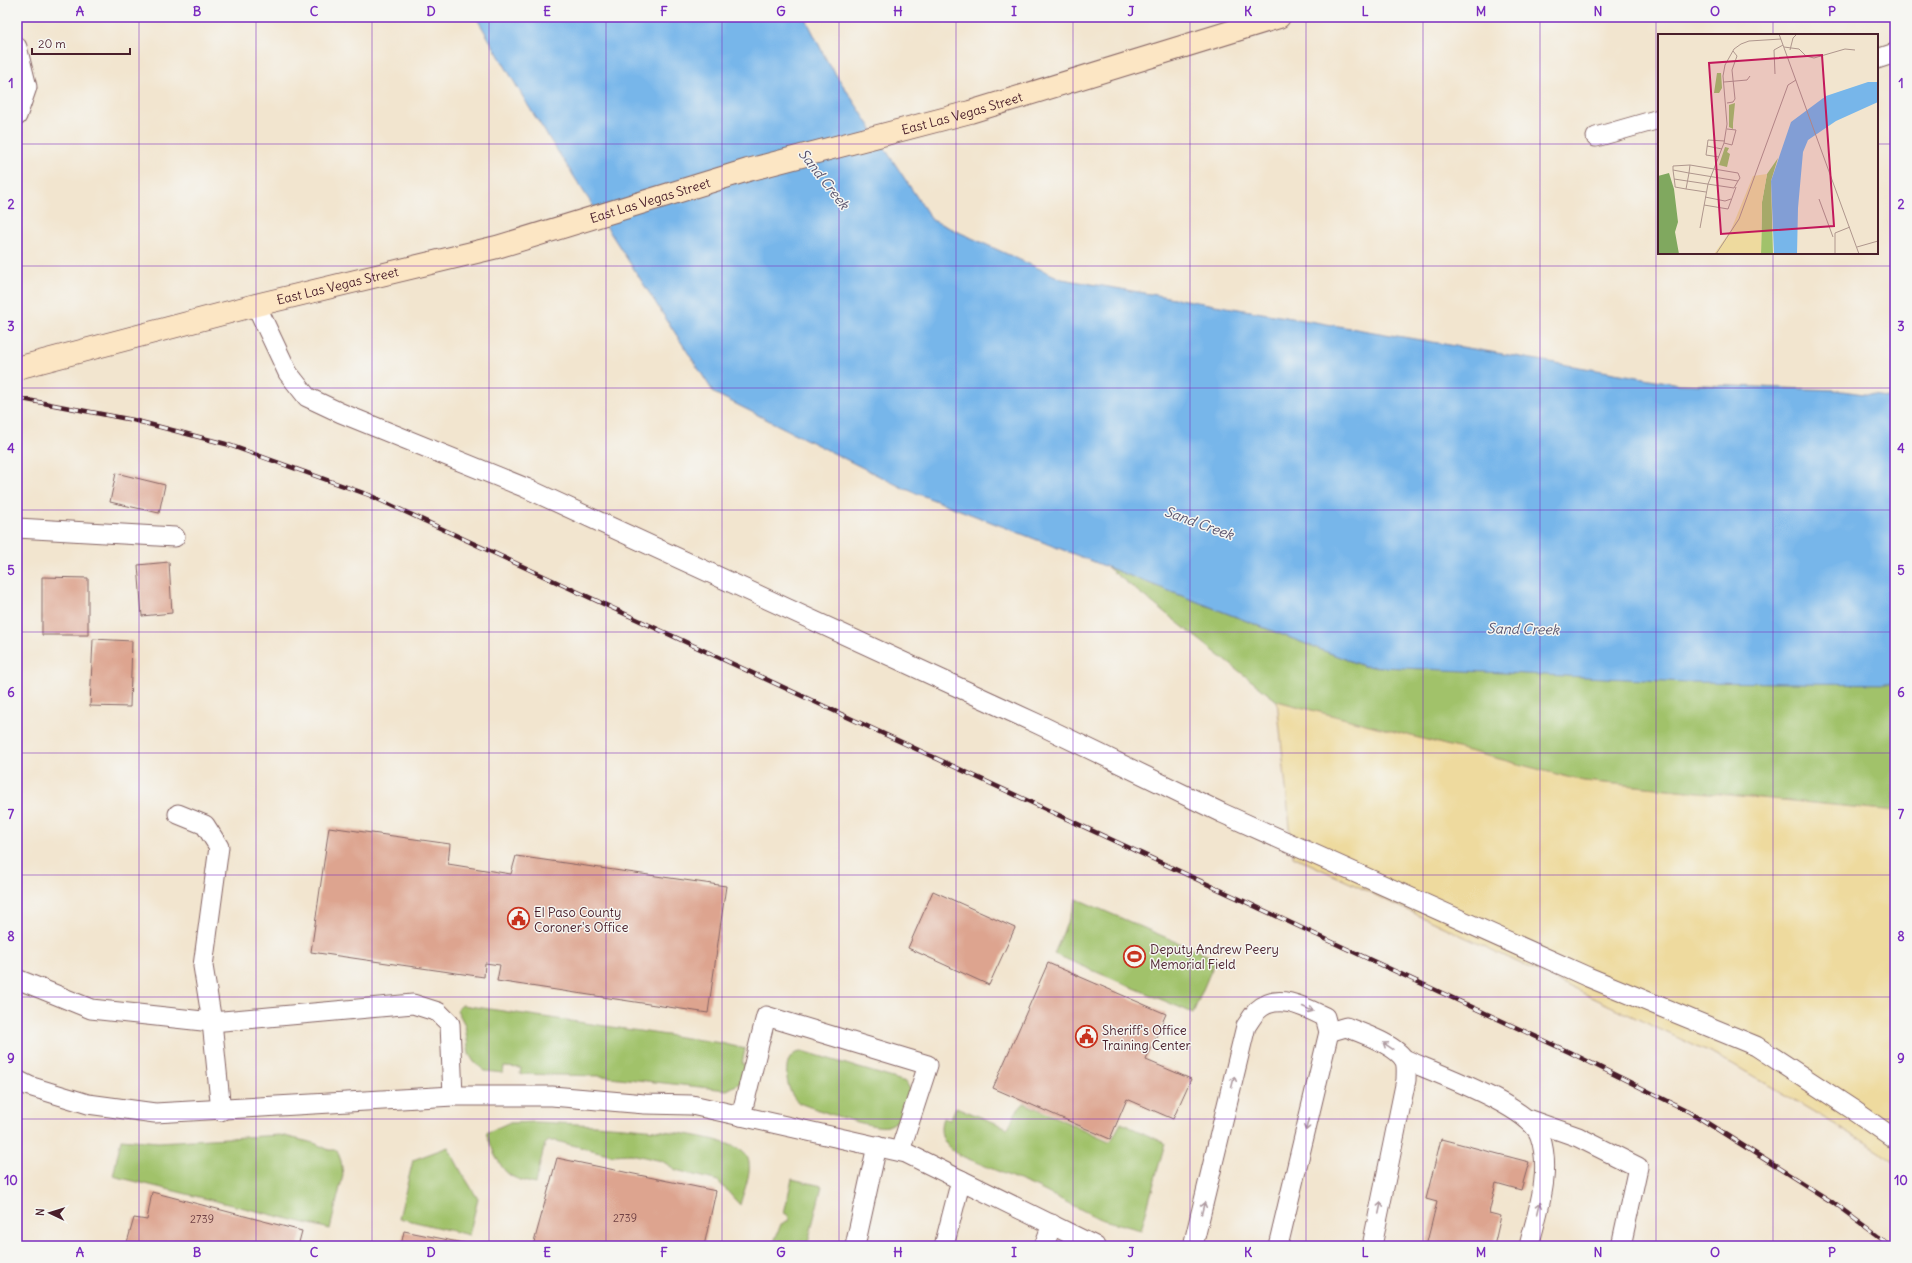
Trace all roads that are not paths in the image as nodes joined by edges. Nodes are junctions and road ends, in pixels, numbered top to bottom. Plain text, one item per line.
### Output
1 (1280, 17) edge
2 (17, 47) edge
3 (1895, 54) edge
4 (1878, 58) edge
5 (17, 116) edge
6 (1658, 119) edge
7 (1596, 137) dead end
8 (256, 305) junction
9 (17, 368) edge
10 (17, 528) edge
11 (175, 537) dead end
12 (178, 814) dead end
13 (17, 979) edge
14 (212, 1022) junction
15 (1329, 1032) junction
16 (1404, 1059) junction
17 (17, 1080) edge
18 (453, 1096) junction
19 (221, 1111) junction
20 (741, 1116) junction
21 (1526, 1119) junction
22 (1895, 1140) edge
23 (877, 1146) junction
24 (900, 1151) junction
25 (961, 1180) junction
26 (1052, 1224) junction
27 (855, 1246) edge
28 (944, 1246) edge
29 (1044, 1246) edge
30 (1095, 1246) edge
31 (1193, 1246) edge
32 (1278, 1246) edge
33 (1372, 1246) edge
34 (1529, 1246) edge
35 (1621, 1246) edge

1 - 8 street, East Las Vegas Street
2 - 5 lane
3 - 4 lane
6 - 7 lane
8 - 9 street, East Las Vegas Street
8 - 22 lane
10 - 11 lane
12 - 14 lane
13 - 14 lane
14 - 18 lane
14 - 19 lane
16 -> 15 lane
31 -> 15 lane
15 -> 32 lane
16 - 21 lane
33 -> 16 lane
17 - 19 lane
18 - 19 lane
18 - 20 lane
20 - 23 lane
20 - 24 lane
34 -> 21 lane
21 - 35 lane
23 - 24 lane
23 - 27 lane
24 - 25 lane
25 - 26 lane
25 - 28 lane
26 - 29 lane
26 - 30 lane

